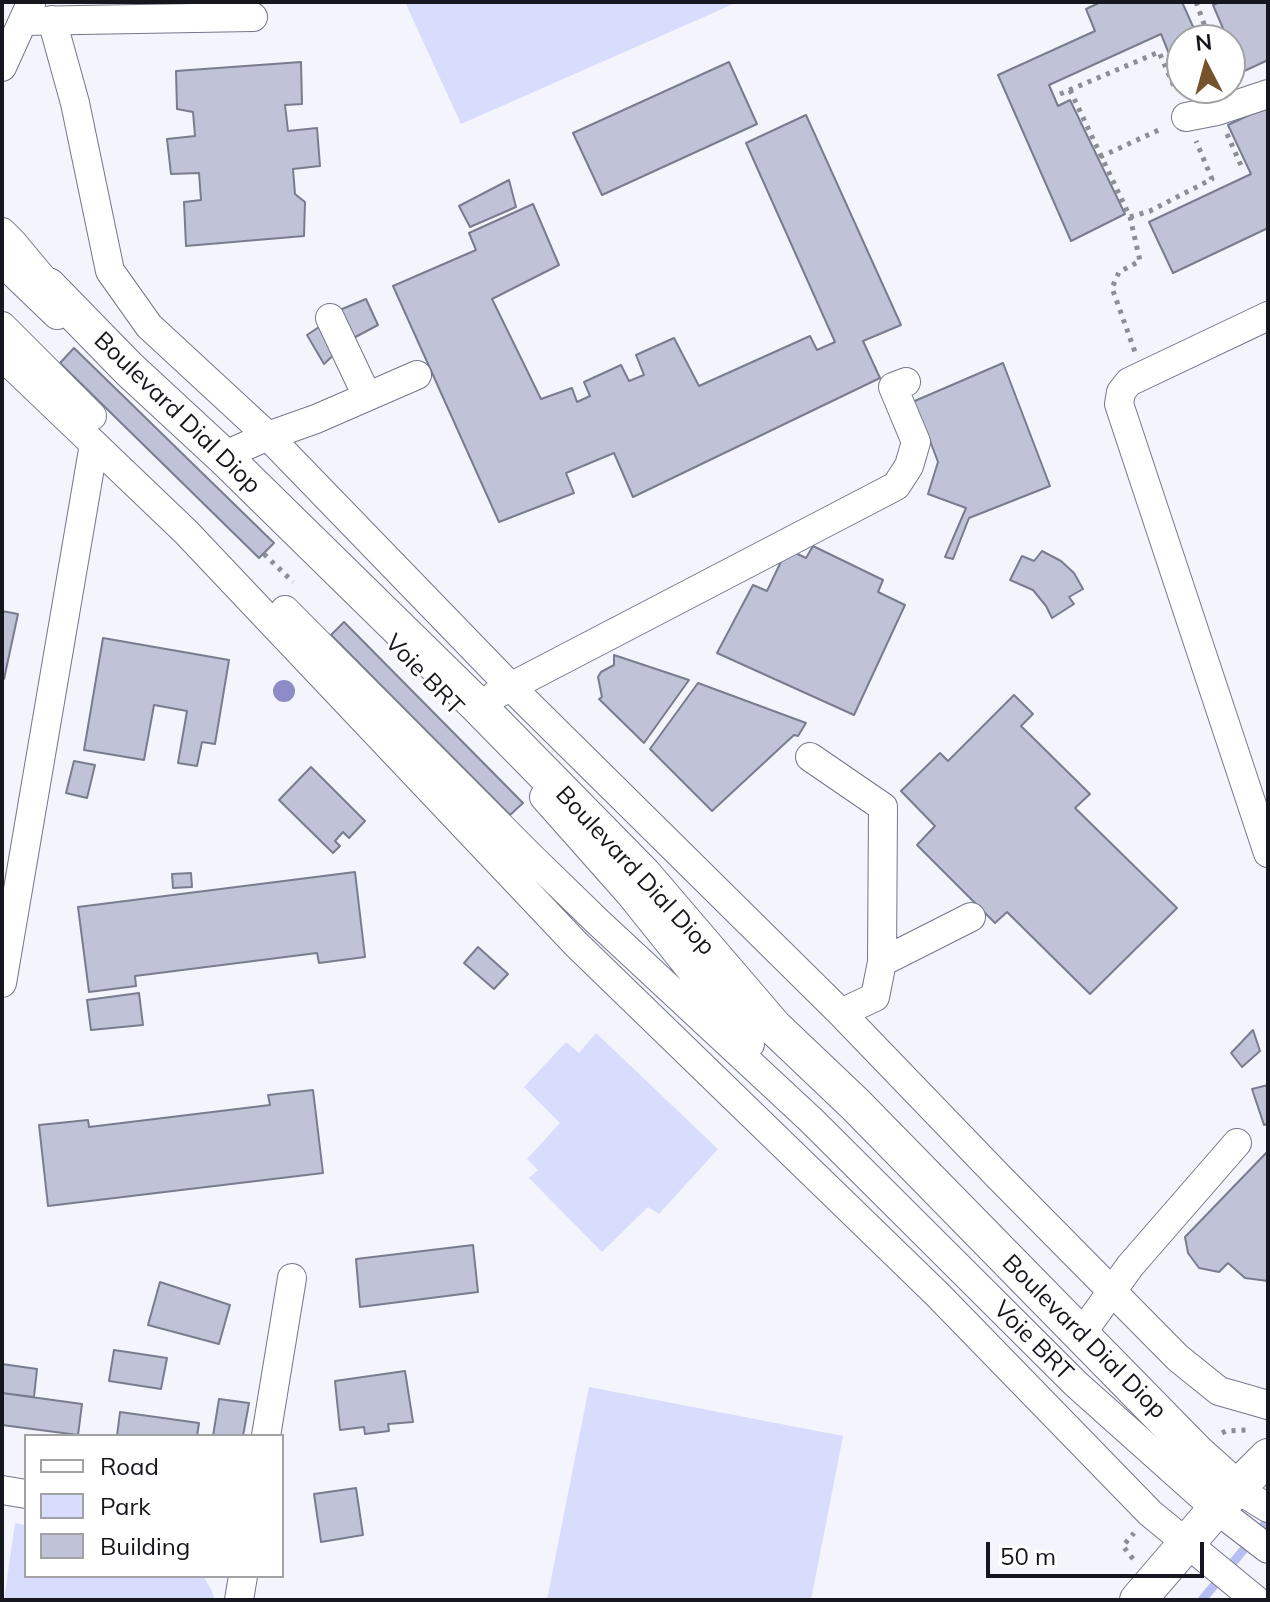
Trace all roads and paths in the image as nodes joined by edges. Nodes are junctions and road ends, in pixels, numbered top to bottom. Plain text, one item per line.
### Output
1 (1199, 3) edge
2 (35, 14) edge
3 (253, 17) dead end
4 (1205, 24) edge
5 (2, 67) edge
6 (1070, 90) dead end
7 (1268, 94) edge
8 (1217, 111) junction
9 (1186, 117) joint
10 (1100, 157) junction
11 (1243, 170) dead end
12 (2, 232) edge
13 (2, 262) edge
14 (48, 286) joint
15 (1268, 316) edge
16 (330, 318) dead end
17 (2, 326) edge
18 (2, 356) edge
19 (1144, 374) junction
20 (417, 375) dead end
21 (906, 382) dead end
22 (367, 396) junction
23 (268, 436) junction
24 (94, 444) junction
25 (223, 456) junction
26 (511, 687) junction
27 (477, 705) junction
28 (810, 757) dead end
29 (1268, 853) edge
30 (971, 917) dead end
31 (882, 962) junction
32 (2, 983) edge
33 (841, 1013) junction
34 (811, 1120) junction
35 (1237, 1143) dead end
36 (292, 1278) dead end
37 (1112, 1292) junction
38 (1082, 1333) junction
39 (1268, 1405) edge
40 (266, 1434) edge
41 (1268, 1457) edge
42 (2, 1490) edge
43 (24, 1494) edge
44 (1227, 1499) junction
45 (1268, 1508) edge
46 (1186, 1544) junction
47 (1268, 1549) edge
48 (243, 1578) edge
49 (239, 1600) edge
50 (1138, 1600) edge
51 (1256, 1600) edge

1 - 4 path
2 - 3 street
2 - 5 street
2 - 23 street
6 - 10 path
7 - 8 street
8 - 9 street
8 - 11 path
9 - 10 path
10 - 19 path
12 - 14 street, Boulevard Dial Diop
13 - 34 street, Voie BRT
14 - 25 main road, Boulevard Dial Diop
15 - 19 street
16 - 22 street
17 - 34 street, Voie BRT
18 - 24 street
19 - 29 street
20 - 22 street
21 - 26 street
22 - 23 street
23 - 25 street
23 - 26 street
24 - 32 street
24 - 46 street
25 - 27 main road, Boulevard Dial Diop
26 - 27 street
26 - 33 street
27 - 38 main road, Boulevard Dial Diop
28 - 31 street
30 - 31 street
31 - 33 street
33 - 37 street
34 - 44 street, Voie BRT
35 - 37 street
36 - 40 street
37 - 38 street
37 - 39 street
38 - 44 main road, Boulevard Dial Diop
41 - 44 main road
42 - 43 street
44 - 45 street, Boulevard Dial Diop
44 - 46 main road
44 - 47 street, Voie BRT
46 - 50 main road
46 - 51 street
48 - 49 street

